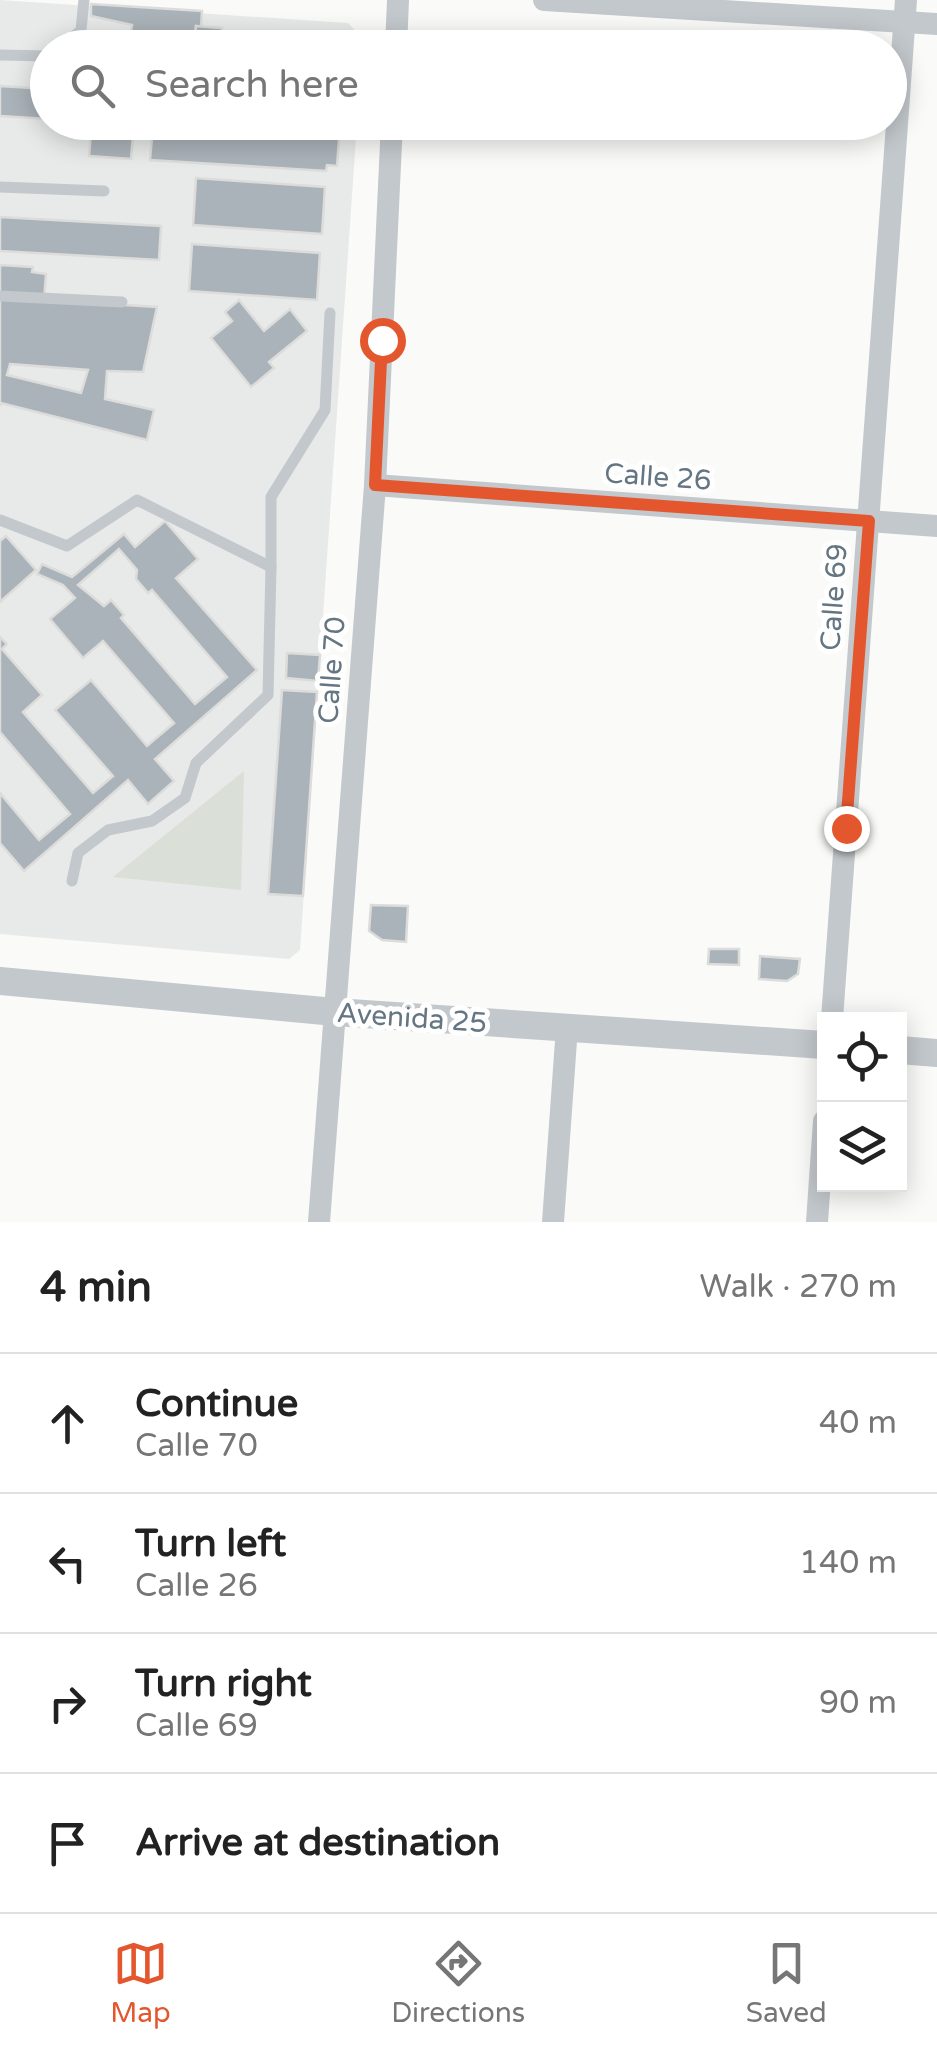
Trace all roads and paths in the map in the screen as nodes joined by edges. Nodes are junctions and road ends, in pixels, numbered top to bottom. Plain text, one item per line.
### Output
1 (84, 0) edge
2 (398, 0) edge
3 (544, 0) edge
4 (906, 11) edge
5 (937, 24) edge
6 (81, 30) edge
7 (397, 30) edge
8 (0, 55) edge
9 (30, 56) edge
10 (391, 140) edge
11 (897, 140) edge
12 (0, 187) edge
13 (104, 191) dead end
14 (0, 296) edge
15 (122, 302) dead end
16 (330, 312) dead end
17 (375, 485) junction
18 (0, 520) edge
19 (869, 521) junction
20 (937, 526) edge
21 (271, 567) junction
22 (72, 881) dead end
23 (0, 982) edge
24 (335, 1012) junction
25 (833, 1012) edge
26 (567, 1027) junction
27 (817, 1045) edge
28 (907, 1051) edge
29 (937, 1053) edge
30 (819, 1192) edge
31 (320, 1222) edge
32 (553, 1222) edge
33 (817, 1222) edge

1 - 6 lane
2 - 7 street
3 - 4 street
4 - 5 street
8 - 9 lane
10 - 17 street, Calle 70
11 - 19 street, Calle 69
12 - 13 lane
14 - 15 lane
16 - 21 lane
17 - 19 street, Calle 26
17 - 24 street, Calle 70
18 - 21 lane
19 - 20 street, Calle 26
19 - 25 street, Calle 69
21 - 22 lane
23 - 24 street, Avenida 25
24 - 26 street, Avenida 25
24 - 31 street, Calle 70
26 - 27 street, Avenida 25
26 - 32 street
28 - 29 street
30 - 33 street

